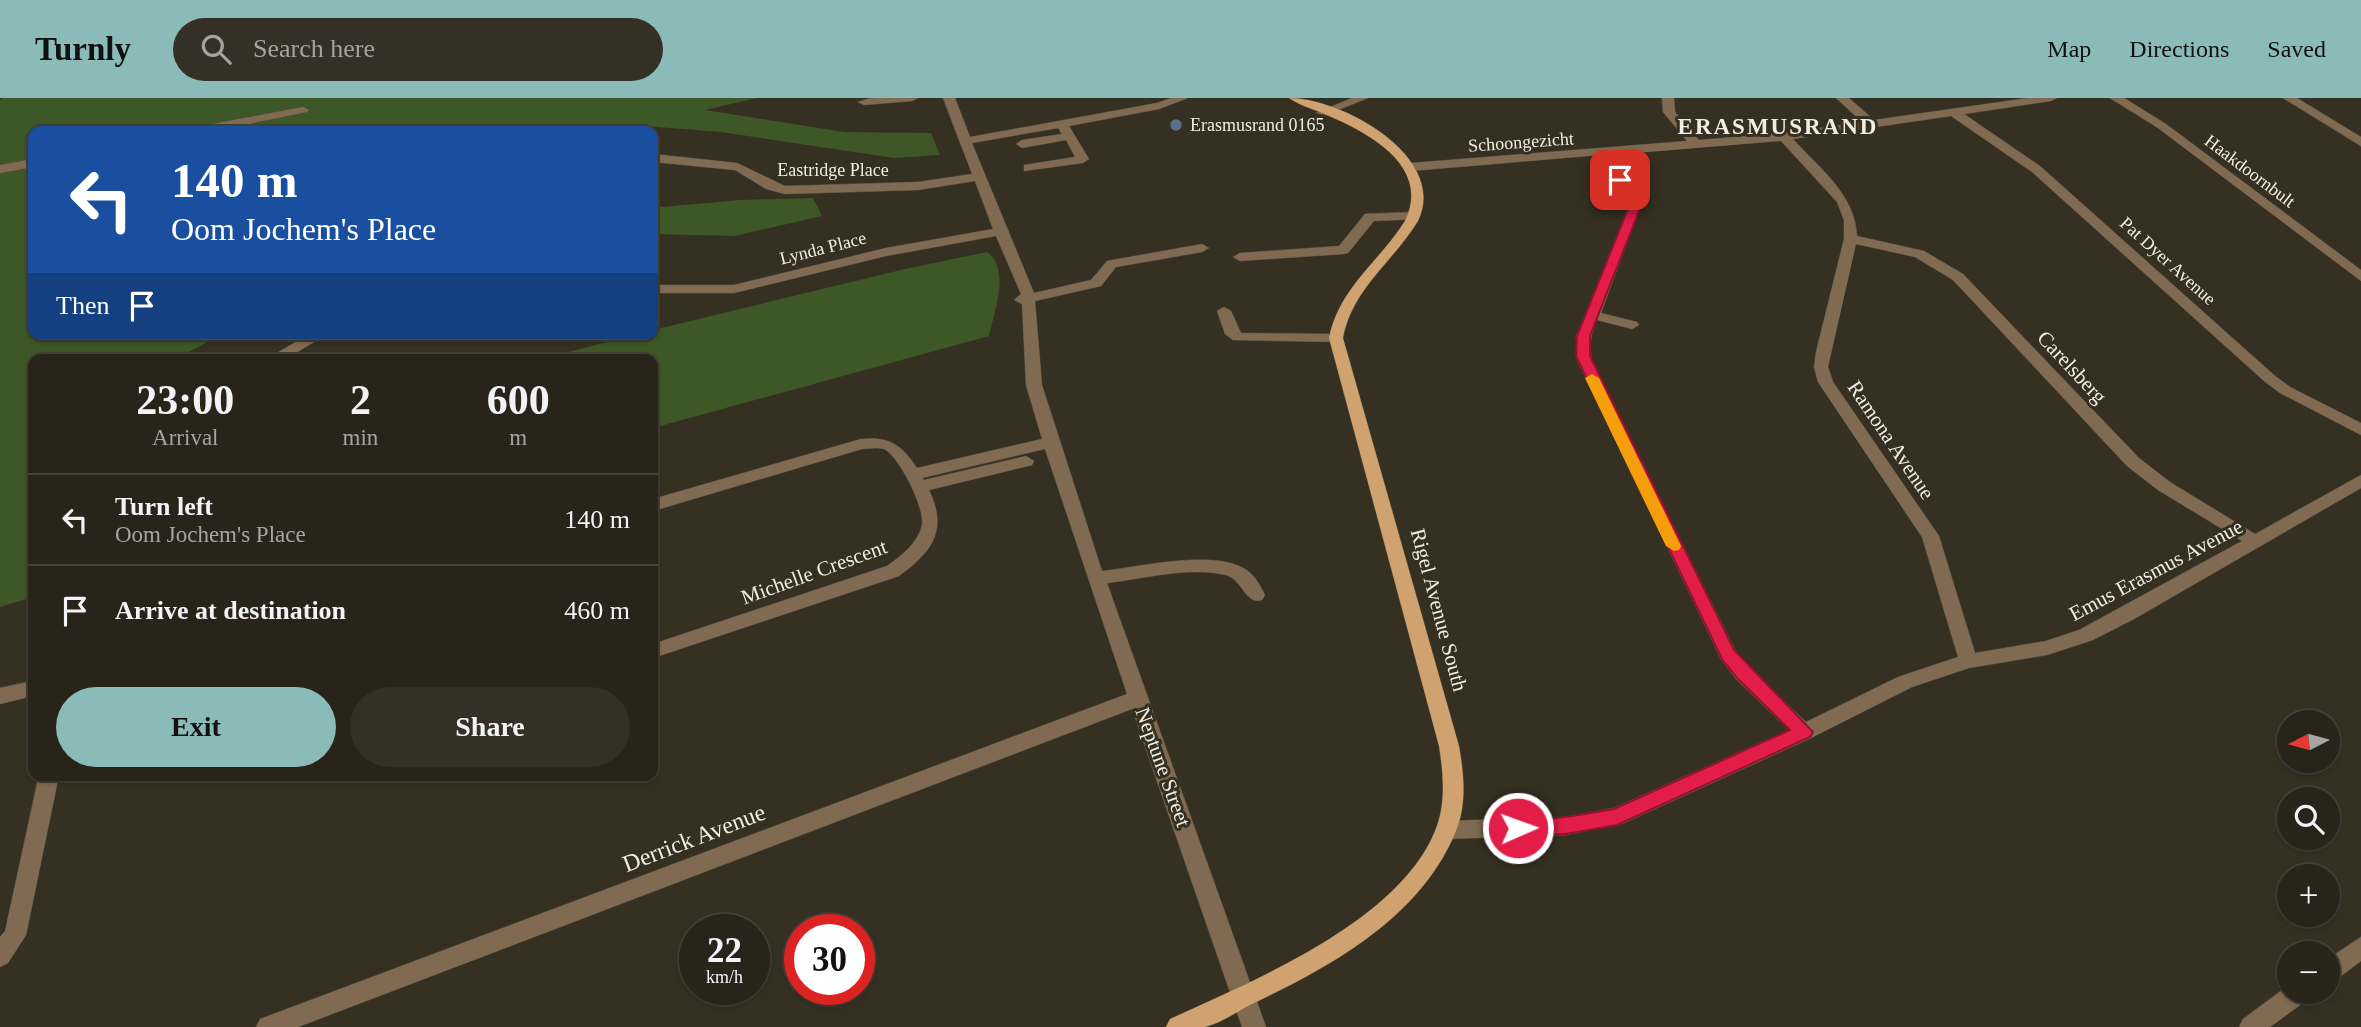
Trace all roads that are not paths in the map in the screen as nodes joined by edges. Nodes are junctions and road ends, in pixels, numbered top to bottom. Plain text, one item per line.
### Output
1 (912, 98) edge
2 (949, 98) edge
3 (1182, 98) edge
4 (1280, 98) edge
5 (1295, 98) edge
6 (1360, 98) edge
7 (1668, 98) edge
8 (1842, 98) edge
9 (2051, 98) edge
10 (2116, 98) edge
11 (2289, 98) edge
12 (864, 102) dead end
13 (303, 110) dead end
14 (1325, 112) junction
15 (1954, 113) junction
16 (1871, 124) junction
17 (222, 126) edge
18 (1066, 130) junction
19 (1784, 137) junction
20 (965, 141) junction
21 (2361, 142) edge
22 (1022, 144) dead end
23 (1697, 146) junction
24 (1604, 153) junction
25 (658, 159) edge
26 (28, 164) edge
27 (1411, 167) junction
28 (1028, 168) dead end
29 (0, 169) edge
30 (979, 177) junction
31 (1414, 216) junction
32 (999, 228) junction
33 (1851, 239) junction
34 (1202, 248) dead end
35 (1240, 257) dead end
36 (2361, 277) edge
37 (658, 289) edge
38 (1025, 299) junction
39 (1224, 311) dead end
40 (1593, 315) junction
41 (1632, 325) dead end
42 (1336, 338) junction
43 (309, 340) edge
44 (283, 354) edge
45 (2361, 430) edge
46 (1050, 449) junction
47 (915, 481) junction
48 (2361, 481) edge
49 (658, 504) edge
50 (2256, 542) junction
51 (1096, 578) junction
52 (1256, 595) dead end
53 (658, 649) edge
54 (1968, 661) junction
55 (28, 689) edge
56 (0, 696) edge
57 (1139, 698) junction
58 (1804, 732) junction
59 (48, 781) edge
60 (1446, 830) junction
61 (2361, 948) edge
62 (0, 956) edge
63 (2340, 963) edge
64 (1243, 997) junction
65 (2283, 1004) edge
66 (268, 1027) edge
67 (1178, 1027) edge
68 (1254, 1027) edge
69 (2251, 1027) edge

1 - 12 street
2 - 20 street, Neptune Street
3 - 18 street
4 - 14 main road
5 - 14 main road
6 - 14 street
7 - 23 street
8 - 16 street
9 - 15 street, Schoongezicht
10 - 36 street, Haakdoornbult
11 - 21 street
13 - 17 street
14 - 27 main road
15 - 16 street, Schoongezicht
15 - 45 street, Pat Dyer Avenue
16 - 19 street, Schoongezicht
18 - 20 street
18 - 22 street
18 - 28 street
19 - 23 street, Schoongezicht
19 - 33 street, Ramona Avenue
20 - 30 street, Neptune Street
23 - 24 street, Schoongezicht
24 - 27 street, Schoongezicht
24 - 40 street
25 - 30 street, Eastridge Place
26 - 29 street
27 - 31 main road
30 - 32 street, Neptune Street
31 - 35 street
31 - 42 main road
32 - 37 street, Lynda Place
32 - 38 street, Neptune Street
33 - 50 street, Carelsberg
33 - 54 street, Ramona Avenue
34 - 38 street
38 - 46 street, Neptune Street
39 - 42 street
40 - 41 street
40 - 58 street
42 - 60 main road, Rigel Avenue South
43 - 44 street
46 - 47 street
46 - 51 street, Neptune Street
47 - 49 street, Michelle Crescent
47 - 53 street, Michelle Crescent
48 - 50 street, Emus Erasmus Avenue
50 - 54 street, Emus Erasmus Avenue
51 - 52 street
51 - 57 street, Neptune Street
54 - 58 street, Emus Erasmus Avenue
55 - 56 street
57 - 64 street, Neptune Street
57 - 66 street, Derrick Avenue
58 - 60 street, Emus Erasmus Avenue
59 - 62 street
60 - 64 main road, Rigel Avenue South
61 - 63 street
64 - 67 main road, Rigel Avenue South
64 - 68 street, Neptune Street
65 - 69 street

